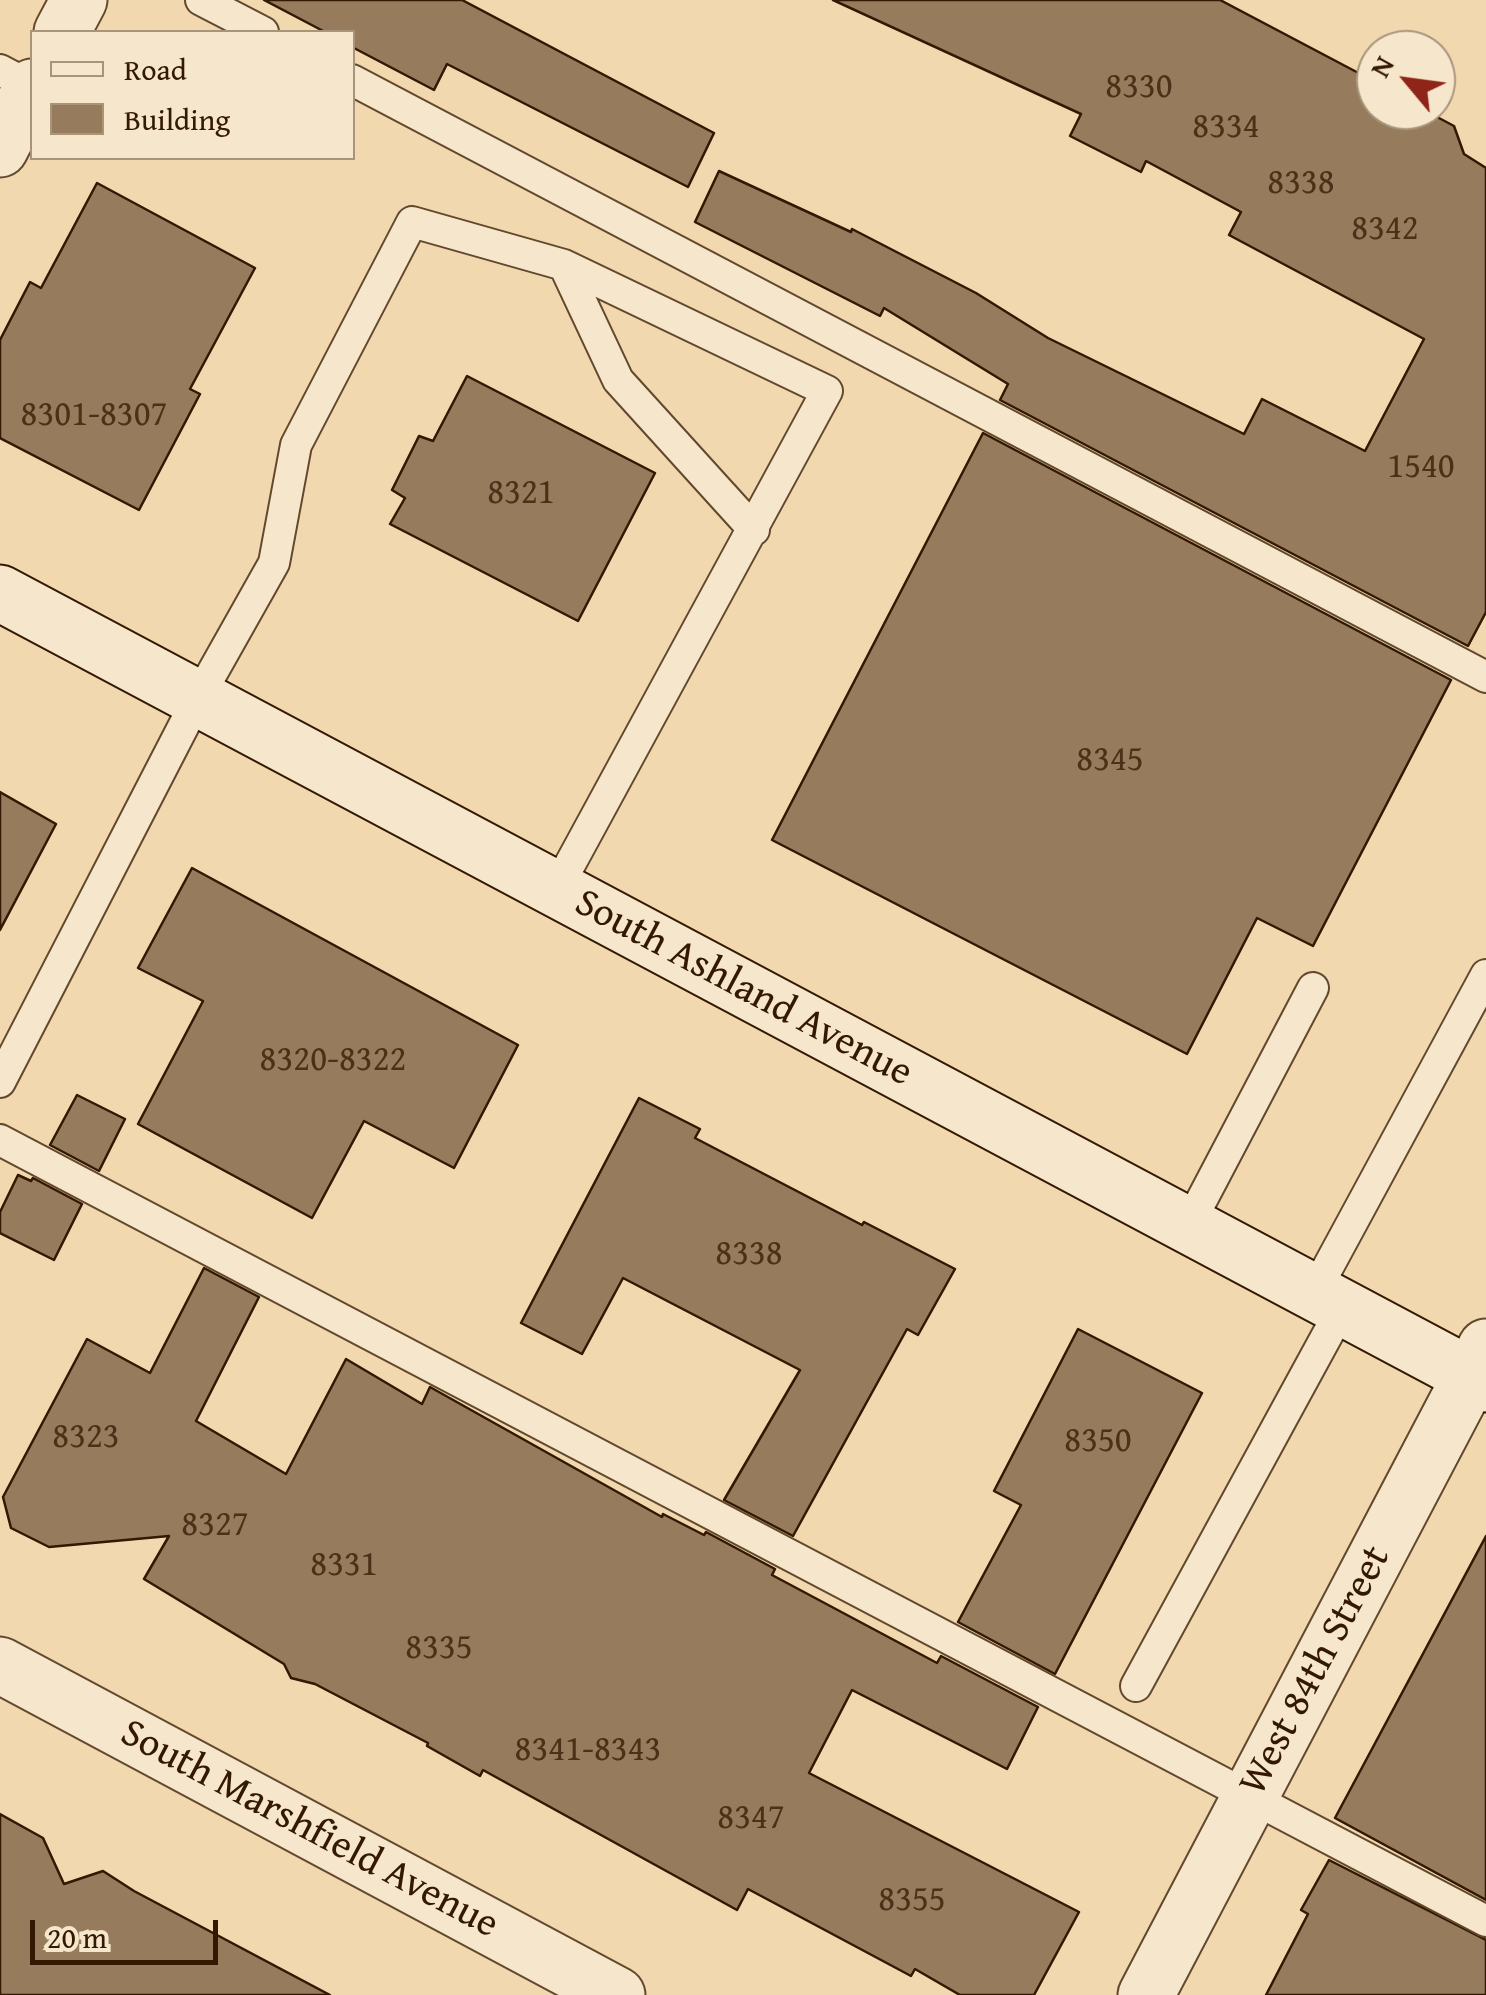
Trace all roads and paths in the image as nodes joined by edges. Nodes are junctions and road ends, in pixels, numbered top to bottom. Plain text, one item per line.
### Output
1 (79, 0) edge
2 (202, 0) edge
3 (63, 30) edge
4 (259, 30) edge
5 (0, 70) edge
6 (355, 82) edge
7 (30, 86) edge
8 (30, 91) edge
9 (0, 149) edge
10 (564, 265) junction
11 (754, 530) junction
12 (0, 594) edge
13 (1486, 677) edge
14 (198, 698) junction
15 (556, 890) junction
16 (1486, 975) edge
17 (1314, 988) dead end
18 (0, 1082) edge
19 (0, 1140) edge
20 (1188, 1226) junction
21 (1328, 1300) junction
22 (1481, 1369) edge
23 (0, 1666) edge
24 (1136, 1686) dead end
25 (1251, 1796) junction
26 (1486, 1920) edge
27 (617, 1995) edge
28 (1146, 1995) edge

1 - 3 main road
2 - 4 lane
5 - 7 lane
6 - 13 lane
8 - 9 main road
10 - 11 lane
10 - 11 lane
10 - 14 lane
11 - 15 lane
12 - 14 main road, South Ashland Avenue
14 - 15 main road, South Ashland Avenue
14 - 18 lane
15 - 20 main road, South Ashland Avenue
16 - 21 lane
17 - 20 lane
19 - 25 lane
20 - 21 main road, South Ashland Avenue
21 - 22 main road, South Ashland Avenue
21 - 24 lane
22 - 25 main road, West 84th Street
23 - 27 main road, South Marshfield Avenue
25 - 26 lane
25 - 28 main road, West 84th Street

